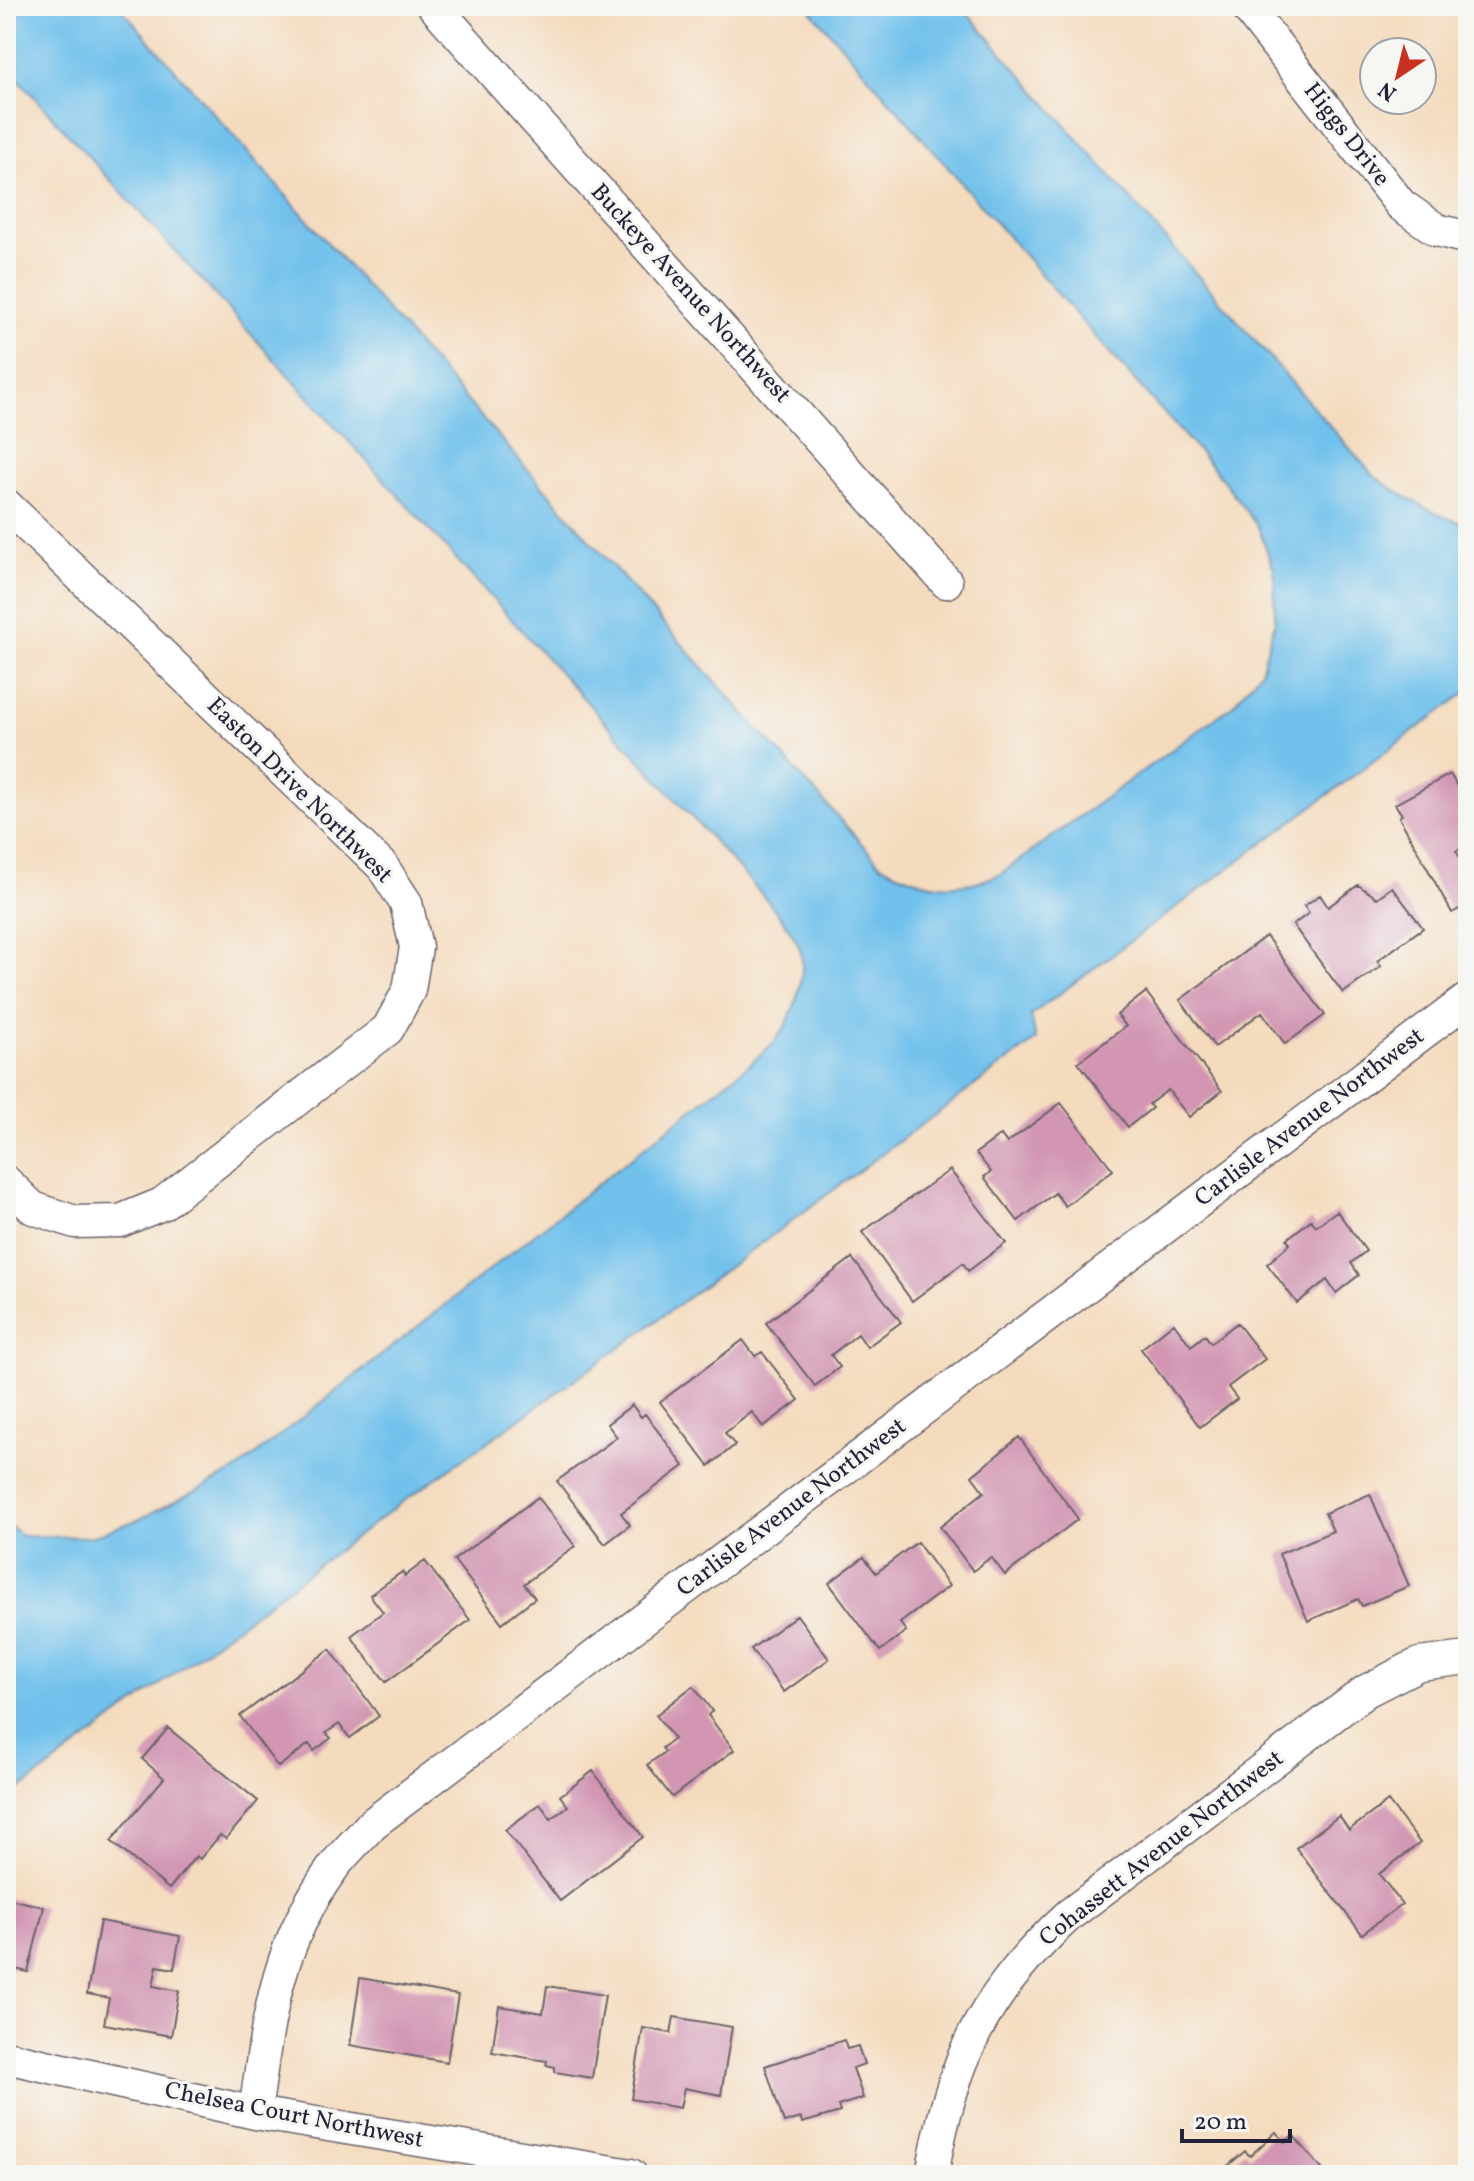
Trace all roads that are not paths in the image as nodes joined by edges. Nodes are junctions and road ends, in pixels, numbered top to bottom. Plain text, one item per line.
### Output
1 (434, 6) edge
2 (1246, 6) edge
3 (1468, 238) edge
4 (6, 505) edge
5 (946, 582) dead end
6 (1462, 1013) edge
7 (6, 1182) edge
8 (1468, 1658) edge
9 (6, 2057) edge
10 (255, 2113) junction
11 (631, 2175) edge
12 (932, 2175) edge

1 - 5 street, Buckeye Avenue Northwest
2 - 3 street, Higgs Drive
4 - 7 street, Easton Drive Northwest
6 - 10 street, Carlisle Avenue Northwest
8 - 12 street, Cohassett Avenue Northwest
9 - 10 street, Chelsea Court Northwest
10 - 11 street, Chelsea Court Northwest

